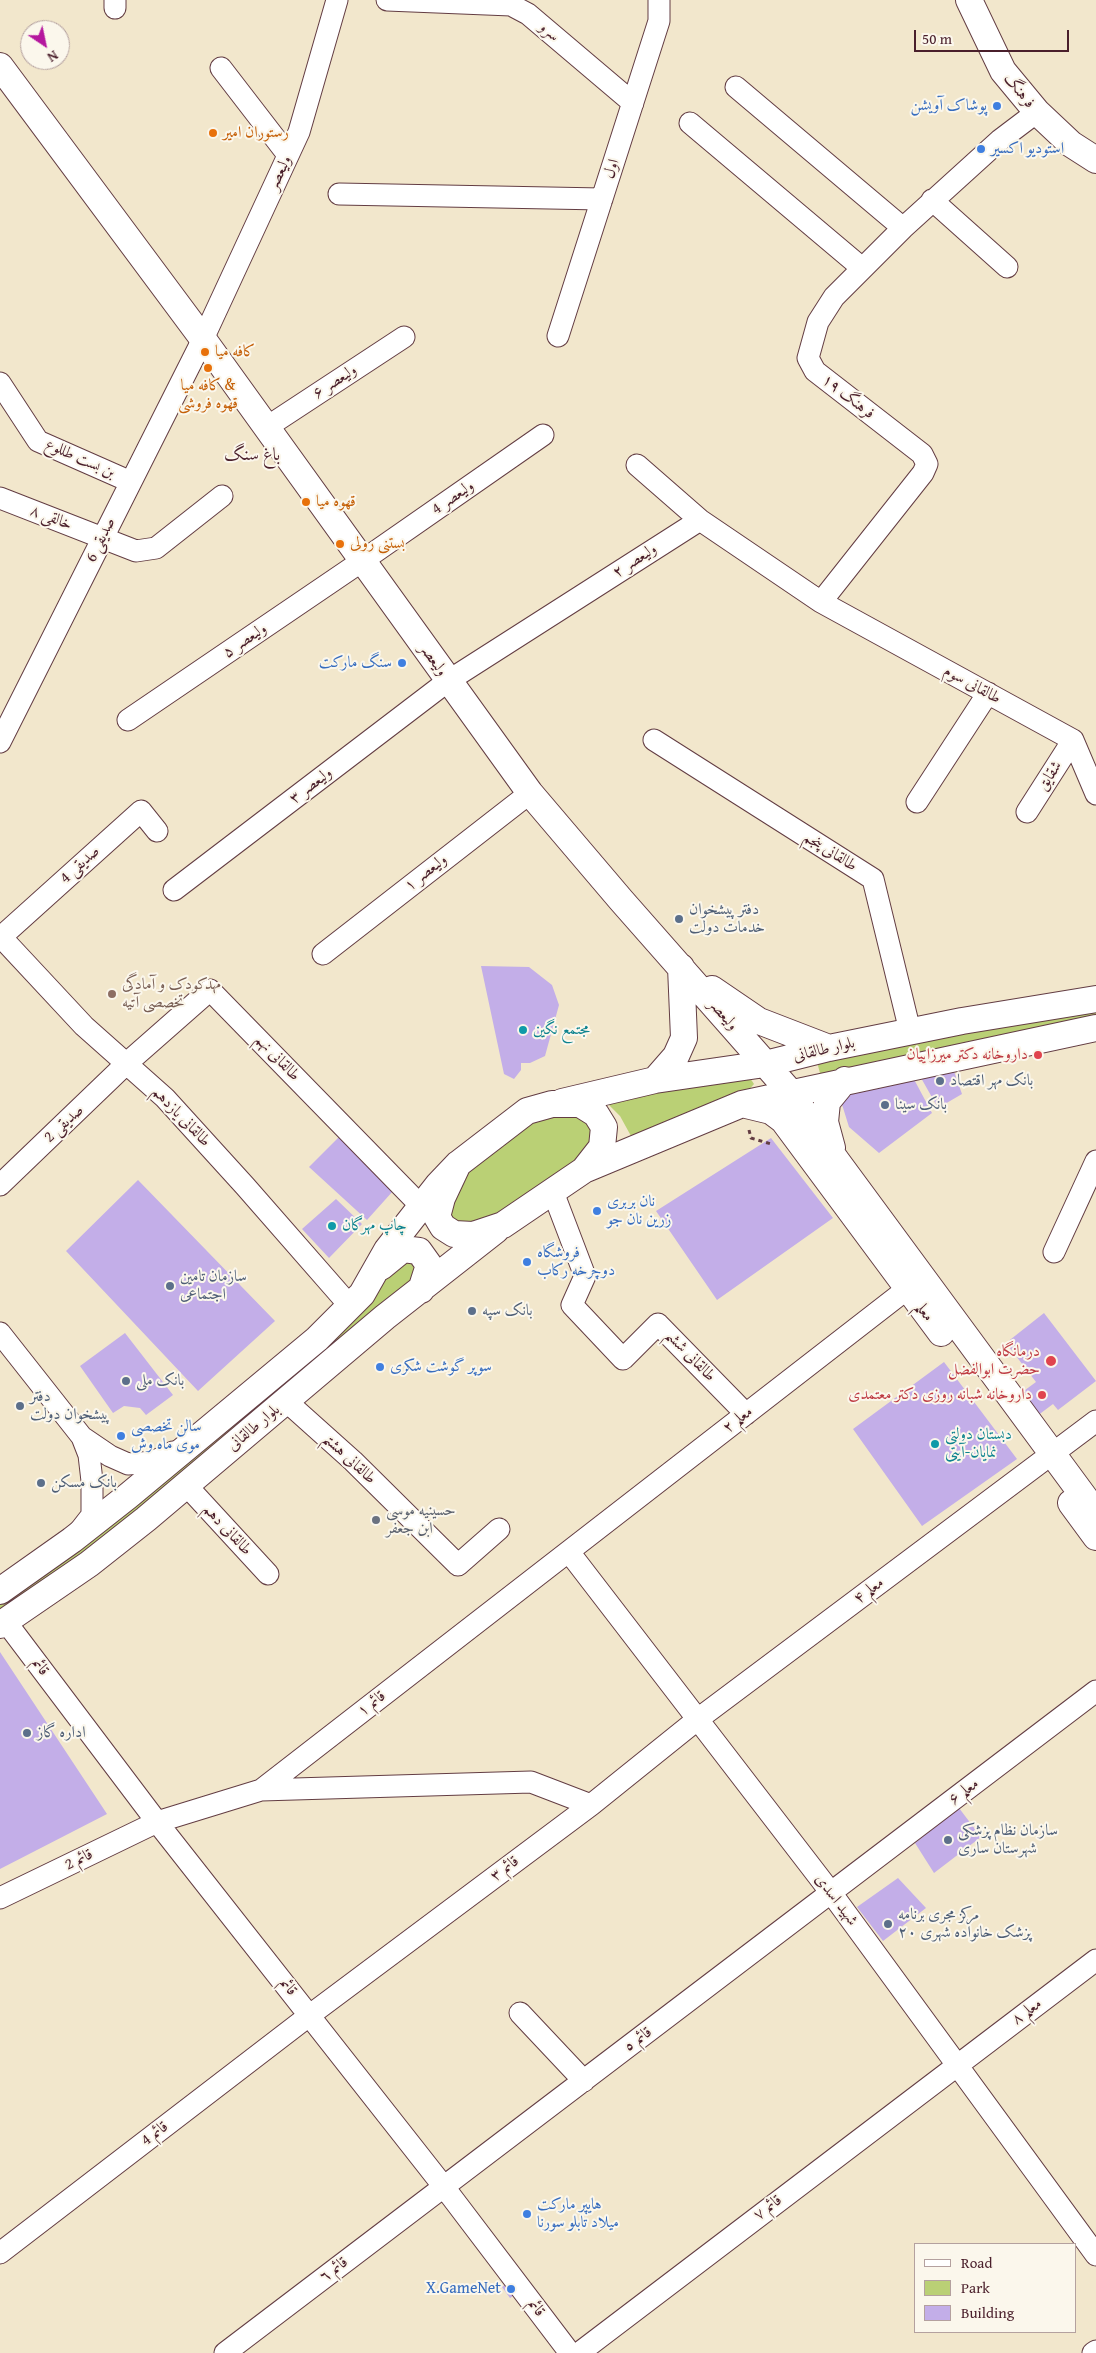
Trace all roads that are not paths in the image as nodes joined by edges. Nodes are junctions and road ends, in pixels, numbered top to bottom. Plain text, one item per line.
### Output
1 (337, 0) edge
2 (388, 0) edge
3 (660, 0) edge
4 (969, 0) edge
5 (0, 66) edge
6 (221, 68) dead end
7 (736, 87) dead end
8 (633, 104) junction
9 (1037, 112) junction
10 (690, 123) dead end
11 (288, 155) junction
12 (1096, 160) edge
13 (339, 194) dead end
14 (602, 199) junction
15 (932, 200) junction
16 (903, 228) junction
17 (1007, 266) dead end
18 (862, 268) junction
19 (404, 336) dead end
20 (558, 336) dead end
21 (203, 339) junction
22 (0, 384) edge
23 (267, 427) junction
24 (543, 435) dead end
25 (637, 466) dead end
26 (131, 482) junction
27 (222, 496) dead end
28 (0, 498) edge
29 (700, 520) junction
30 (102, 538) junction
31 (362, 562) junction
32 (821, 602) junction
33 (448, 681) junction
34 (988, 693) junction
35 (128, 720) dead end
36 (654, 740) dead end
37 (1073, 740) junction
38 (0, 742) edge
39 (530, 793) junction
40 (1096, 794) edge
41 (916, 802) dead end
42 (1027, 812) dead end
43 (157, 831) dead end
44 (174, 890) dead end
45 (1, 937) edge
46 (323, 954) dead end
47 (681, 967) junction
48 (1096, 998) edge
49 (910, 1031) junction
50 (1094, 1032) edge
51 (829, 1048) junction
52 (127, 1063) junction
53 (765, 1064) junction
54 (655, 1080) junction
55 (845, 1080) junction
56 (791, 1093) junction
57 (552, 1104) junction
58 (742, 1104) junction
59 (836, 1160) junction
60 (1096, 1161) edge
61 (458, 1164) junction
62 (584, 1170) junction
63 (0, 1185) edge
64 (553, 1192) junction
65 (421, 1206) junction
66 (503, 1225) junction
67 (1054, 1252) dead end
68 (374, 1273) junction
69 (907, 1289) junction
70 (421, 1290) junction
71 (350, 1306) junction
72 (0, 1333) edge
73 (286, 1401) junction
74 (746, 1414) junction
75 (1096, 1420) edge
76 (82, 1436) junction
77 (191, 1443) junction
78 (1046, 1458) junction
79 (186, 1485) junction
80 (1096, 1513) edge
81 (499, 1530) dead end
82 (1096, 1537) edge
83 (72, 1540) junction
84 (569, 1552) junction
85 (268, 1574) dead end
86 (0, 1591) edge
87 (3, 1623) edge
88 (1096, 1691) edge
89 (698, 1719) junction
90 (261, 1790) junction
91 (590, 1805) junction
92 (157, 1822) junction
93 (832, 1894) junction
94 (0, 1898) edge
95 (1096, 1960) edge
96 (520, 2013) dead end
97 (310, 2015) junction
98 (958, 2064) junction
99 (584, 2081) junction
100 (444, 2187) junction
101 (0, 2253) edge
102 (1096, 2255) edge
103 (225, 2353) edge
104 (570, 2353) edge
105 (579, 2353) edge

1 - 11 street, ولیعصر
2 - 8 street, سرو
3 - 8 street, اول
4 - 9 main road, فرهنگ
5 - 21 main road, ولیعصر
6 - 11 street
7 - 16 street
8 - 14 street, اول
9 - 12 main road, فرهنگ
9 - 15 street, فرهنگ ۱۹
10 - 18 street
11 - 21 street, ولیعصر
13 - 14 street
14 - 20 street, اول
15 - 16 street, فرهنگ ۱۹
15 - 17 street
16 - 18 street, فرهنگ ۱۹
18 - 32 street, فرهنگ ۱۹
19 - 23 street, ولیعصر ۶
21 - 23 main road, ولیعصر
21 - 26 street, صدیقی 6
22 - 26 street, بن بست طللوع
23 - 31 main road, ولیعصر
24 - 31 street, ولیعصر 4
25 - 29 street
26 - 30 street, صدیقی 6
27 - 30 street, خالقی ۸
28 - 30 street, خالقی ۸
29 - 32 street
29 - 33 street, ولیعصر ٢
30 - 38 street, صدیقی 6
31 - 33 main road, ولیعصر
31 - 35 street, ولیعصر ۵
32 - 34 street, طالقانی سوم
33 - 39 main road, ولیعصر
33 - 44 street, ولیعصر ٣
34 - 37 street, طالقانی سوم
34 - 41 street
36 - 49 street, طالقانی پنجم
37 - 40 street
37 - 42 street, شقایق
39 - 46 street, ولیعصر ١
39 - 47 main road, ولیعصر
43 - 45 street, صدیقی 4
45 - 52 street, طالقانی یازدهم
47 - 51 main road
47 - 53 main road, ولیعصر
47 - 54 main road, ولیعصر
48 - 49 main road, بلوار طالقانی
49 - 51 main road, بلوار طالقانی
50 - 55 main road, بلوار طالقانی
51 - 53 main road, بلوار طالقانی
52 - 63 street, صدیقی 2
52 - 65 street, طالقانی نهم
52 - 71 street, طالقانی یازدهم
53 - 54 main road, بلوار طالقانی
53 - 56 main road, ولیعصر
54 - 57 main road, بلوار طالقانی
55 - 56 main road, بلوار طالقانی
55 - 59 main road
56 - 58 main road, بلوار طالقانی
56 - 59 main road, معلم
57 - 61 main road, بلوار طالقانی
57 - 62 main road
58 - 62 main road, بلوار طالقانی
58 - 69 main road, معلم
59 - 78 main road, معلم
60 - 67 street
61 - 65 main road, بلوار طالقانی
61 - 66 main road
62 - 64 main road
64 - 66 main road
64 - 74 street, طالقانی ششم
65 - 68 main road, بلوار طالقانی
66 - 70 main road, بلوار طالقانی
68 - 70 main road
68 - 71 main road, بلوار طالقانی
69 - 74 street, معلم ٢
69 - 78 main road, معلم
70 - 73 main road, بلوار طالقانی
71 - 77 main road, بلوار طالقانی
72 - 76 street
73 - 79 main road, بلوار طالقانی
73 - 81 street, طالقانی هشتم
74 - 84 street, معلم ٢
75 - 78 street, معلم ۴
76 - 77 street
76 - 83 street
77 - 83 main road, بلوار طالقانی
78 - 80 main road, معلم
78 - 82 main road, معلم
78 - 89 street, معلم ۴
79 - 85 street, طالقانی دهم
79 - 87 main road, بلوار طالقانی
83 - 86 main road, بلوار طالقانی
84 - 89 street, شهید اسدی
84 - 90 street, قائم ١
87 - 92 street, قائم
88 - 93 street, معلم ۶
89 - 91 street, قائم ٣
89 - 93 street, شهید اسدی
90 - 91 street
90 - 92 street, قائم ١
91 - 97 street, قائم ٣
92 - 94 street, قائم 2
92 - 97 street, قائم
93 - 98 street, شهید اسدی
93 - 99 street, قائم ٥
95 - 98 street, معلم ۸
96 - 99 street
97 - 100 street, قائم
97 - 101 street, قائم 4
98 - 102 street, شهید اسدی
98 - 105 street, قائم ٧
99 - 100 street, قائم ٥
100 - 103 street, قائم ٦
100 - 104 street, قائم

